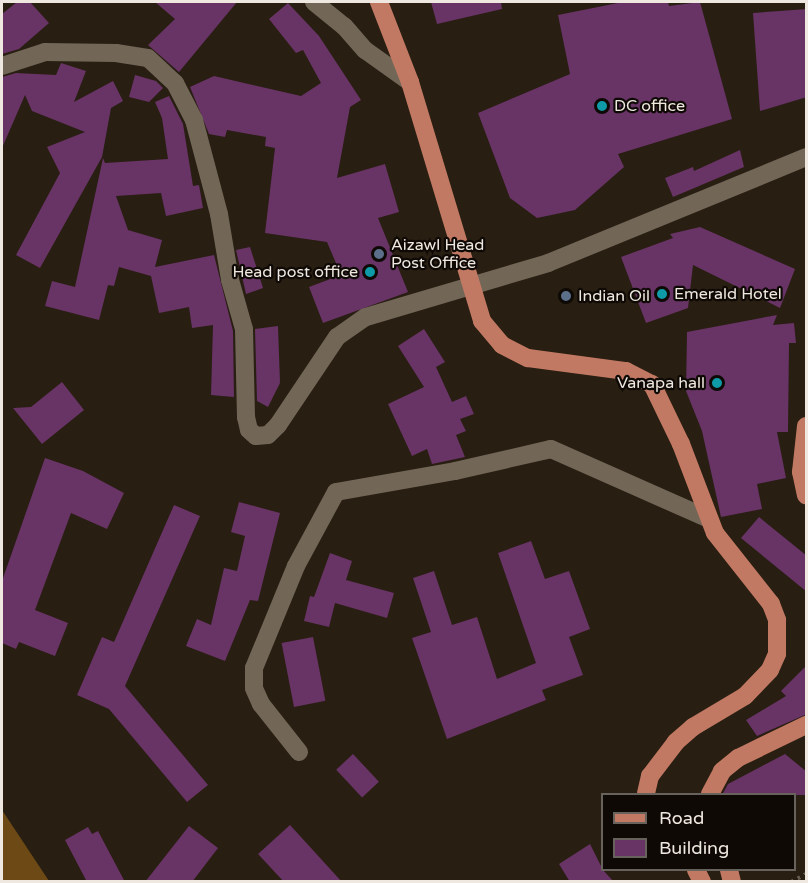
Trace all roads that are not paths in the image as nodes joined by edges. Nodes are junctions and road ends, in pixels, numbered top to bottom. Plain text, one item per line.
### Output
1 (314, 2) edge
2 (379, 2) edge
3 (2, 66) edge
4 (410, 82) junction
5 (807, 157) edge
6 (470, 287) junction
7 (807, 426) edge
8 (807, 495) edge
9 (709, 519) junction
10 (807, 725) edge
11 (300, 752) dead end
12 (646, 793) edge
13 (711, 793) edge

1 - 4 street
2 - 4 main road
3 - 6 street
4 - 6 main road
5 - 6 street
6 - 9 main road
7 - 8 main road
9 - 11 street
9 - 12 main road
10 - 13 main road

